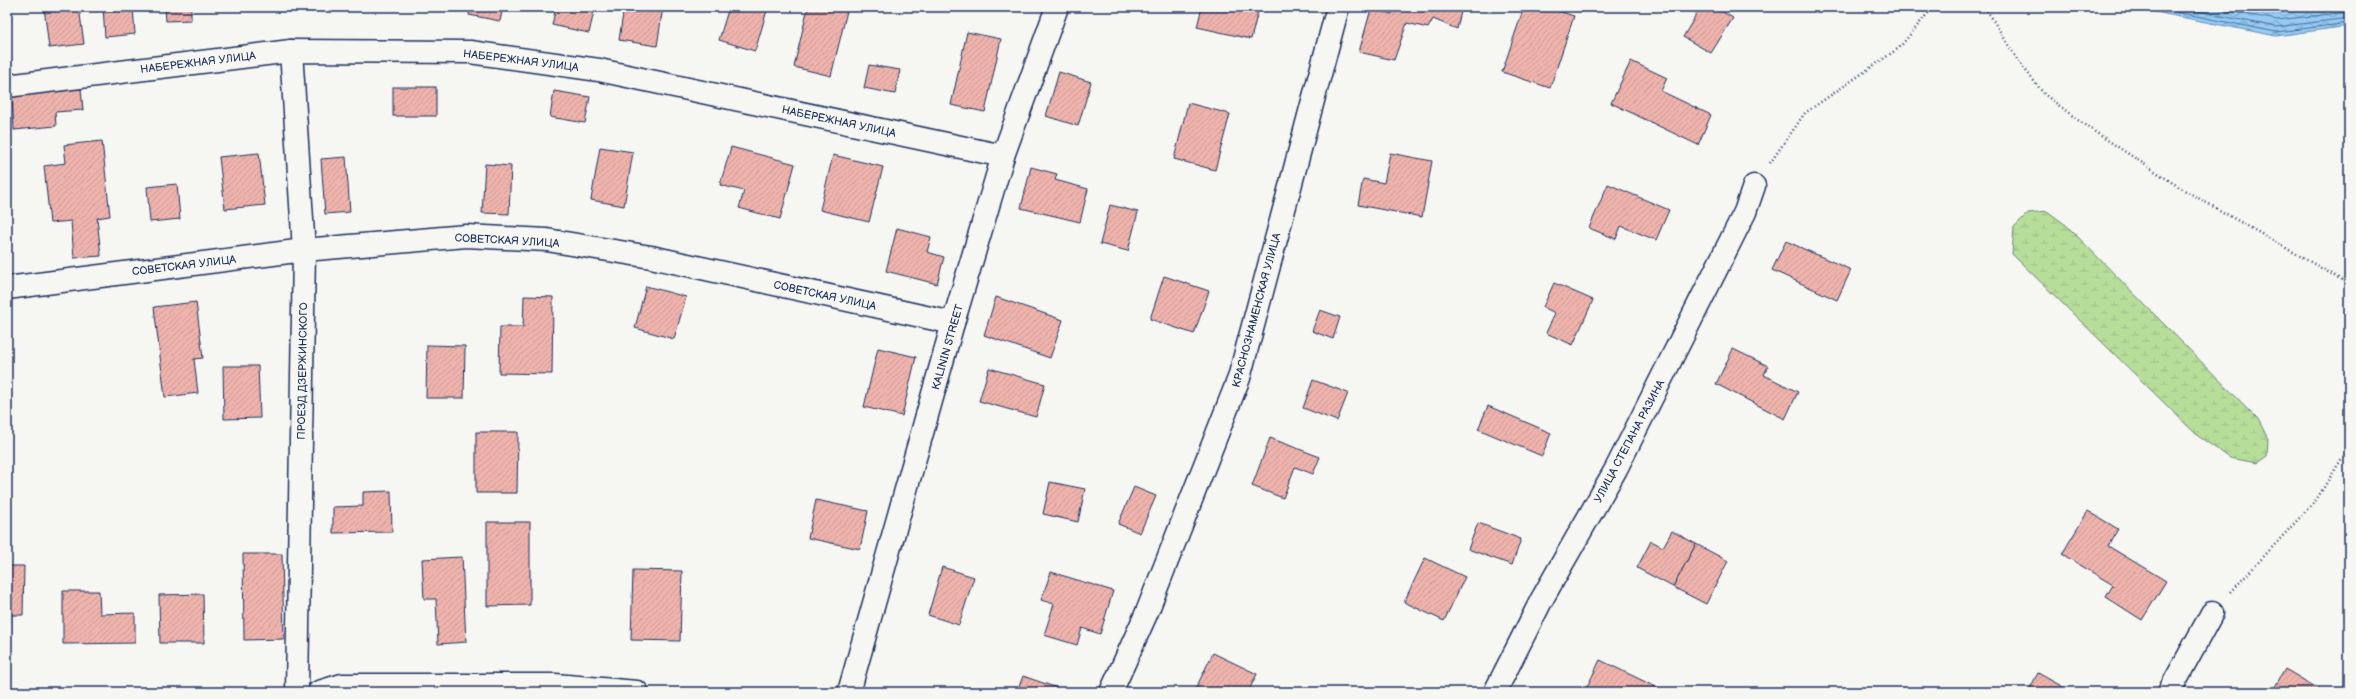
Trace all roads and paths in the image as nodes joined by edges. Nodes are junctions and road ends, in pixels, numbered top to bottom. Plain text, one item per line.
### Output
1 (1058, 7) edge
2 (1338, 7) edge
3 (1933, 7) edge
4 (1985, 7) edge
5 (291, 51) junction
6 (7, 86) edge
7 (1003, 156) junction
8 (1754, 186) joint
9 (304, 250) junction
10 (2349, 284) edge
11 (7, 288) edge
12 (953, 322) junction
13 (2349, 447) edge
14 (2212, 613) joint
15 (555, 689) edge
16 (297, 692) edge
17 (319, 692) edge
18 (637, 692) edge
19 (849, 692) edge
20 (1111, 692) edge
21 (1495, 692) edge
22 (2169, 692) edge

1 - 7 street, KALININ STREET
2 - 20 street, КРАСНОЗНАМЕНСКАЯ УЛИЦА
3 - 8 path
4 - 10 path
5 - 6 street, НАБЕРЕЖНАЯ УЛИЦА
5 - 7 street, НАБЕРЕЖНАЯ УЛИЦА
5 - 9 street, ПРОЕЗД ДЗЕРЖИНСКОГО
7 - 12 street, KALININ STREET
8 - 21 street, УЛИЦА СТЕПАНА РАЗИНА
9 - 11 street, СОВЕТСКАЯ УЛИЦА
9 - 12 street, СОВЕТСКАЯ УЛИЦА
9 - 16 street, ПРОЕЗД ДЗЕРЖИНСКОГО
12 - 19 street, KALININ STREET
13 - 14 path
14 - 22 street
15 - 17 street
15 - 18 street

